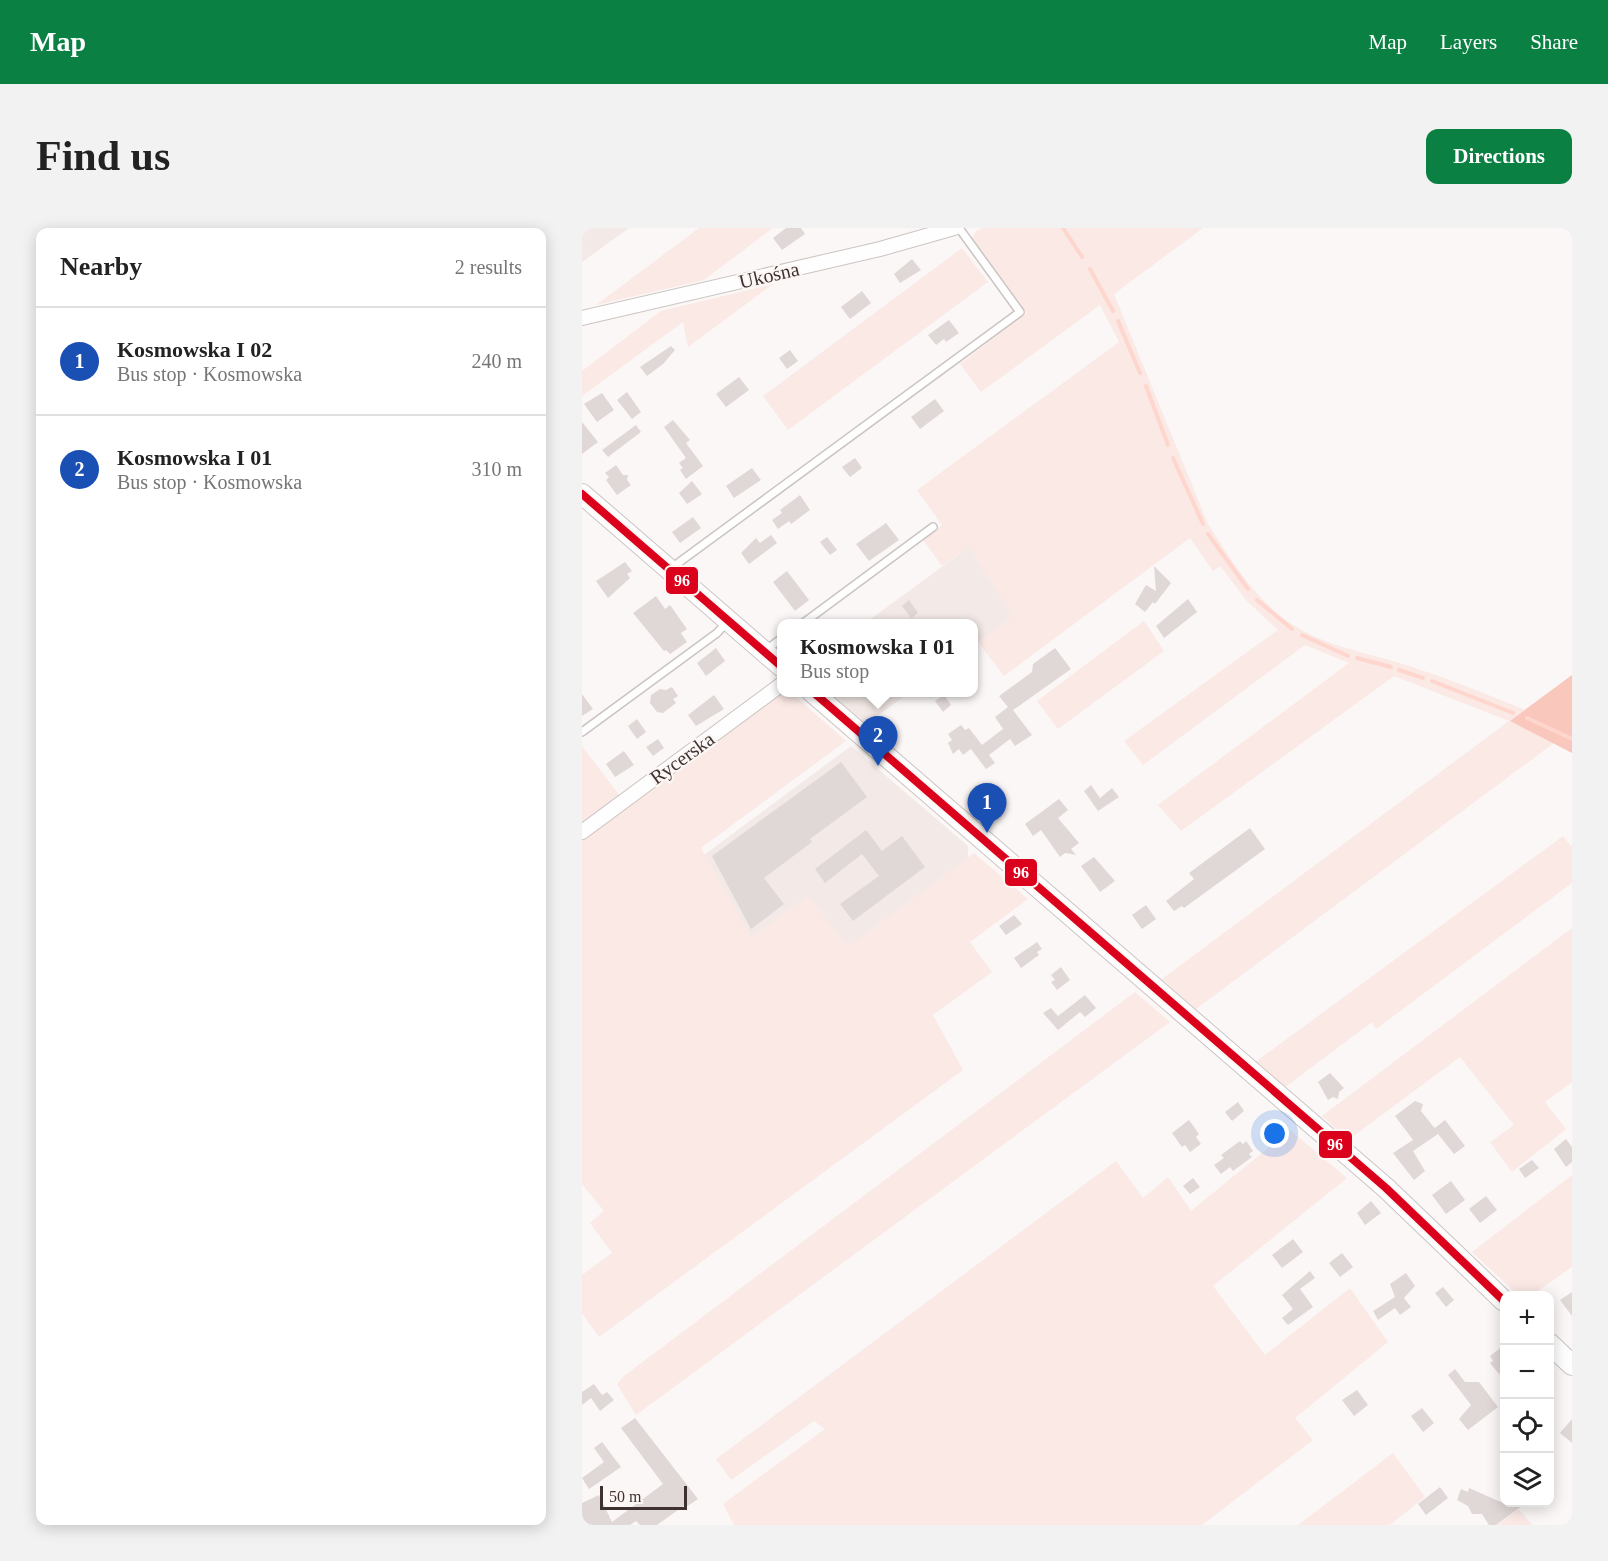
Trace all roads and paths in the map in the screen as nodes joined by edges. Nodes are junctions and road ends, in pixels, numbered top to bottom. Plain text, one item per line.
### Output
1 (954, 228) edge
2 (959, 228) edge
3 (582, 318) edge
4 (582, 495) edge
5 (933, 526) dead end
6 (669, 570) junction
7 (809, 619) edge
8 (728, 620) junction
9 (777, 642) edge
10 (764, 652) junction
11 (777, 663) edge
12 (777, 688) edge
13 (817, 697) edge
14 (582, 732) edge
15 (582, 832) edge
16 (1500, 1297) edge
17 (1551, 1345) edge
18 (1572, 1365) edge

1 - 3 street, Ukośna
2 - 6 lane
4 - 6 street
5 - 7 lane
6 - 8 street
8 - 10 street
8 - 14 lane
9 - 10 lane
10 - 11 street
12 - 15 street, Rycerska
13 - 16 street
17 - 18 street

